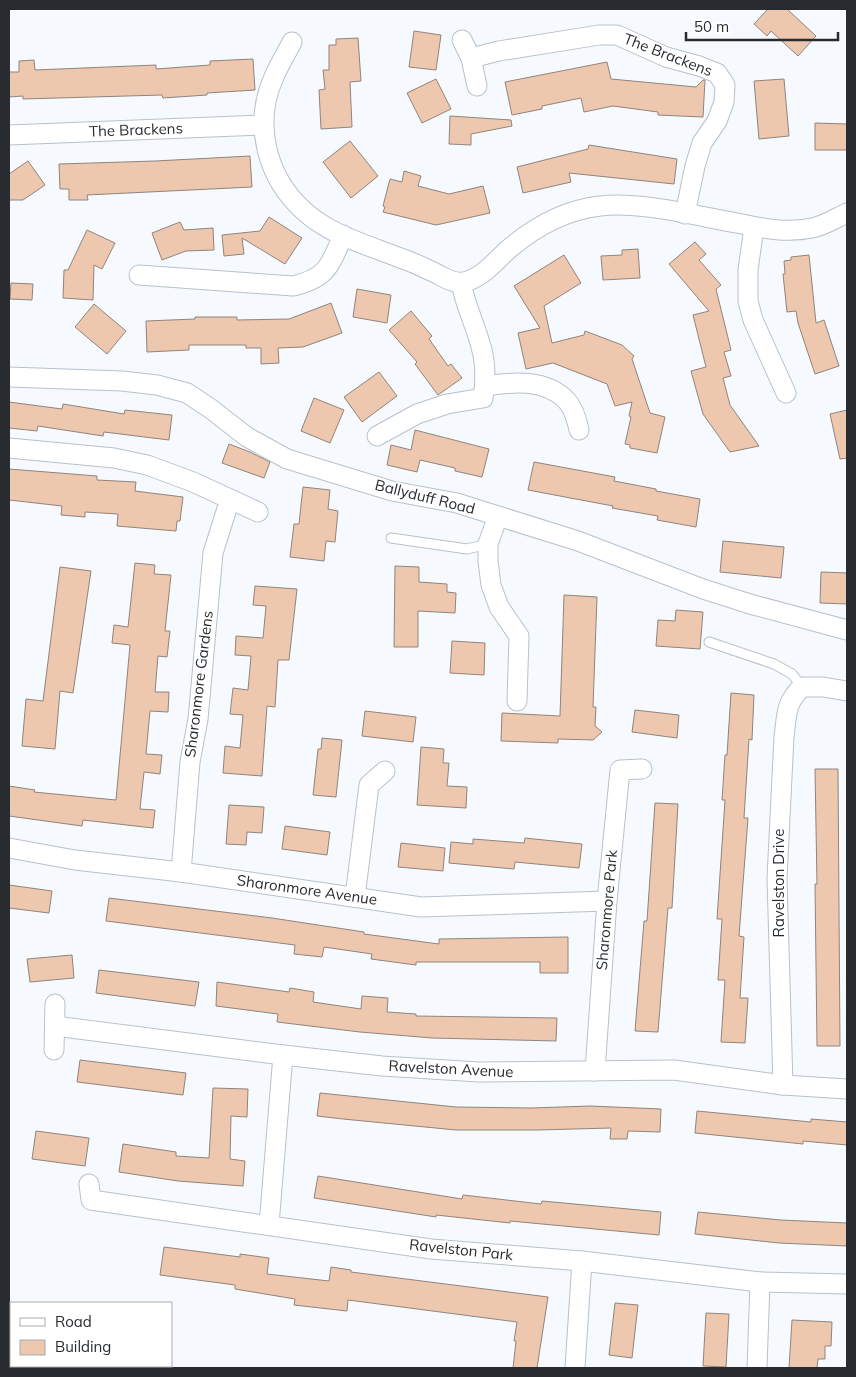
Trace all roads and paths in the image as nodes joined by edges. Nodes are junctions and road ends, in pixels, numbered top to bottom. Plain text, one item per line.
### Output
1 (462, 40) dead end
2 (292, 42) dead end
3 (471, 58) junction
4 (476, 86) dead end
5 (262, 125) junction
6 (9, 135) edge
7 (847, 213) edge
8 (686, 214) junction
9 (754, 227) junction
10 (343, 235) junction
11 (139, 275) dead end
12 (461, 283) junction
13 (9, 377) edge
14 (485, 386) junction
15 (786, 393) dead end
16 (579, 430) dead end
17 (377, 436) dead end
18 (9, 448) edge
19 (230, 499) junction
20 (258, 512) dead end
21 (498, 516) junction
22 (392, 538) dead end
23 (488, 544) junction
24 (847, 630) edge
25 (709, 642) dead end
26 (802, 688) junction
27 (847, 691) edge
28 (517, 701) dead end
29 (642, 769) dead end
30 (385, 771) dead end
31 (9, 848) edge
32 (181, 872) junction
33 (354, 897) junction
34 (607, 901) junction
35 (55, 1004) dead end
36 (55, 1026) junction
37 (54, 1050) dead end
38 (284, 1055) junction
39 (595, 1071) junction
40 (783, 1085) junction
41 (847, 1089) edge
42 (88, 1184) dead end
43 (268, 1225) junction
44 (582, 1261) junction
45 (760, 1282) junction
46 (847, 1284) edge
47 (575, 1368) edge
48 (757, 1368) edge

1 - 3 street
2 - 5 street
3 - 4 street
3 - 8 street, The Brackens
5 - 6 street, The Brackens
5 - 10 street
7 - 9 street
8 - 9 street
8 - 12 street
9 - 15 street
10 - 11 street
10 - 12 street
12 - 14 street
13 - 21 street, Ballyduff Road
14 - 16 street
14 - 17 street
18 - 19 street
19 - 20 street
19 - 32 street, Sharonmore Gardens
21 - 23 street
21 - 24 street, Ballyduff Road
22 - 23 lane
23 - 28 street
25 - 26 lane
26 - 27 street
26 - 40 street, Ravelston Drive
29 - 34 street, Sharonmore Park
30 - 33 street
31 - 32 street, Sharonmore Avenue
32 - 33 street, Sharonmore Avenue
33 - 34 street, Sharonmore Avenue
34 - 39 street, Sharonmore Park
35 - 36 street
36 - 37 street
36 - 38 street, Ravelston Avenue
38 - 39 street, Ravelston Avenue
38 - 43 street
39 - 40 street, Ravelston Avenue
40 - 41 street, Ravelston Avenue
42 - 43 street, Ravelston Park
43 - 44 street, Ravelston Park
44 - 45 street, Ravelston Park
44 - 47 street
45 - 46 street, Ravelston Park
45 - 48 street

